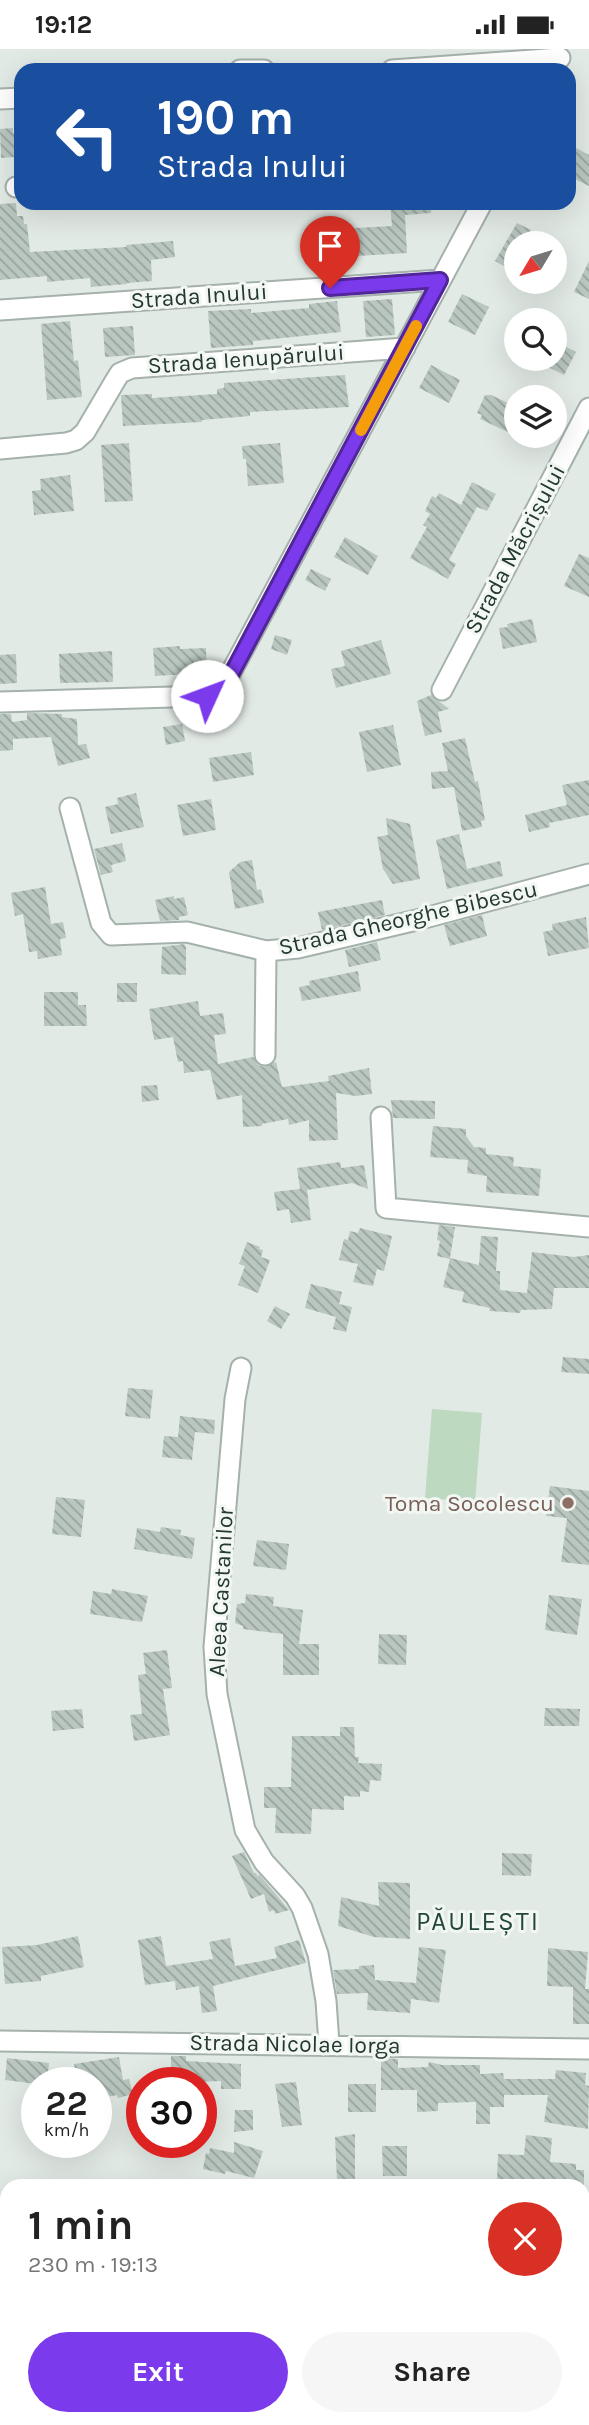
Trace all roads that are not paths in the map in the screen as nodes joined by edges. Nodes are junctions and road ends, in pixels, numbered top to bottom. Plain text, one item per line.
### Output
1 (560, 59) edge
2 (499, 63) edge
3 (478, 210) edge
4 (440, 280) junction
5 (0, 310) edge
6 (405, 348) junction
7 (589, 408) edge
8 (0, 449) edge
9 (442, 690) dead end
10 (0, 702) edge
11 (70, 808) dead end
12 (589, 874) edge
13 (266, 951) junction
14 (265, 1055) dead end
15 (381, 1117) dead end
16 (589, 1227) edge
17 (241, 1368) dead end
18 (0, 2041) edge
19 (329, 2044) junction
20 (589, 2049) edge

1 - 2 street
3 - 4 street
4 - 5 street, Strada Inului
4 - 6 street
6 - 8 street, Strada Ienupărului
6 - 10 street
7 - 9 street, Strada Măcrișului
11 - 13 street, Strada Gheorghe Bibescu
12 - 13 street, Strada Gheorghe Bibescu
13 - 14 street
15 - 16 street
17 - 19 street, Aleea Castanilor
18 - 19 street, Strada Nicolae Iorga
19 - 20 street, Strada Nicolae Iorga

